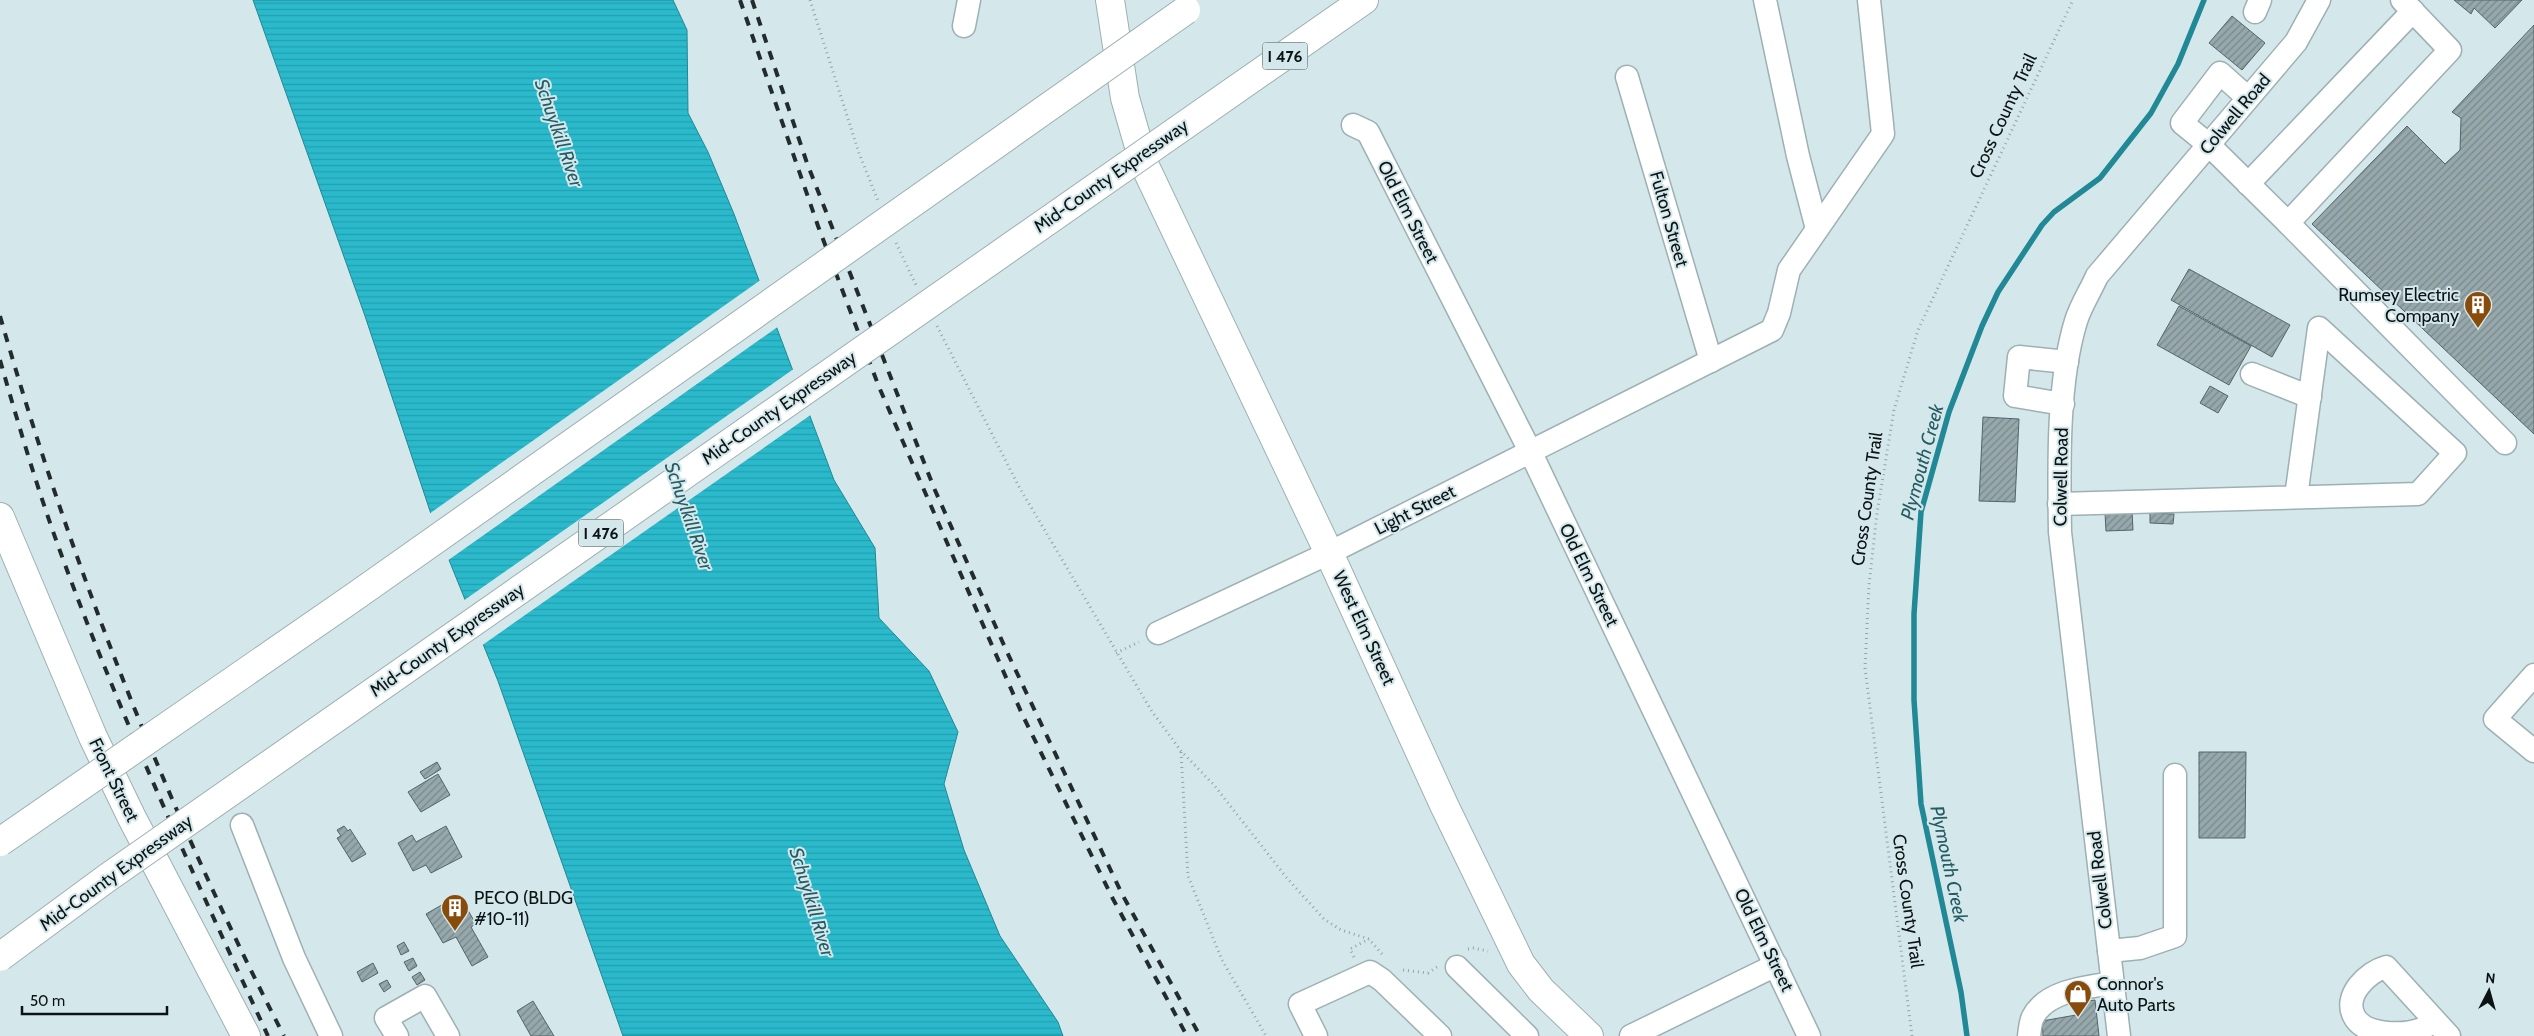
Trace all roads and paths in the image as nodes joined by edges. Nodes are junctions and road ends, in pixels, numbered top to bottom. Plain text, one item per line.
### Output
1 (810, 0) edge
2 (969, 0) edge
3 (1110, 0) edge
4 (1364, 0) edge
5 (1765, 0) edge
6 (1870, 0) edge
7 (2073, 0) edge
8 (2319, 0) edge
9 (1194, 5) edge
10 (2407, 6) edge
11 (964, 26) dead end
12 (1627, 77) dead end
13 (2248, 98) junction
14 (1353, 124) dead end
15 (2208, 145) junction
16 (2248, 184) junction
17 (881, 208) dead end
18 (2288, 223) junction
19 (1817, 229) junction
20 (892, 235) dead end
21 (917, 286) dead end
22 (934, 319) dead end
23 (1711, 361) junction
24 (2068, 362) junction
25 (2252, 374) dead end
26 (2310, 397) junction
27 (2063, 404) junction
28 (2505, 443) dead end
29 (1530, 452) junction
30 (2296, 497) junction
31 (2059, 504) junction
32 (0, 517) edge
33 (1329, 553) junction
34 (1158, 633) joint
35 (1116, 652) junction
36 (2532, 682) edge
37 (1181, 751) junction
38 (2534, 751) edge
39 (2175, 775) dead end
40 (242, 825) dead end
41 (0, 842) edge
42 (2109, 952) junction
43 (0, 957) edge
44 (1776, 965) junction
45 (1457, 967) dead end
46 (1406, 972) dead end
47 (1414, 973) dead end
48 (1382, 980) junction
49 (2113, 983) junction
50 (2433, 1019) dead end
51 (246, 1036) edge
52 (331, 1036) edge
53 (397, 1036) edge
54 (448, 1036) edge
55 (1266, 1036) edge
56 (1316, 1036) edge
57 (1440, 1036) edge
58 (1527, 1036) edge
59 (1589, 1036) edge
60 (1631, 1036) edge
61 (1809, 1036) edge
62 (1912, 1036) edge
63 (2029, 1036) edge
64 (2119, 1036) edge
65 (2448, 1036) edge

1 - 17 path
2 - 11 street
3 - 33 main road, West Elm Street
4 - 43 main road, Mid-County Expressway / I 476, bridge
5 - 19 street
6 - 19 street, Light Street
7 - 62 path, Cross County Trail
8 - 13 street, Colwell Road
9 - 41 main road, bridge
10 - 16 street
10 - 18 street
12 - 23 street, Fulton Street
13 - 15 street, Colwell Road
13 - 15 street
14 - 29 street, Old Elm Street
15 - 16 street
15 - 24 street, Colwell Road
16 - 18 street
18 - 28 street
19 - 23 street, Light Street
20 - 21 path
22 - 35 path
23 - 29 street, Light Street
24 - 27 street, Colwell Road
24 - 27 street
25 - 26 street
26 - 30 street
26 - 30 street
27 - 31 street, Colwell Road
29 - 33 street, Light Street
29 - 44 street, Old Elm Street
30 - 31 street
31 - 42 street, Colwell Road
32 - 51 main road, Front Street
33 - 34 street, Light Street
33 - 59 main road, West Elm Street
34 - 35 path
35 - 37 path
36 - 38 street
37 - 48 path
37 - 55 path
39 - 42 street
40 - 52 street
42 - 49 street, Colwell Road
44 - 60 street
44 - 61 street, Old Elm Street
45 - 58 street
46 - 47 path
48 - 56 street
48 - 57 street
49 - 63 street
49 - 64 street, Colwell Road
50 - 65 street
53 - 54 street

